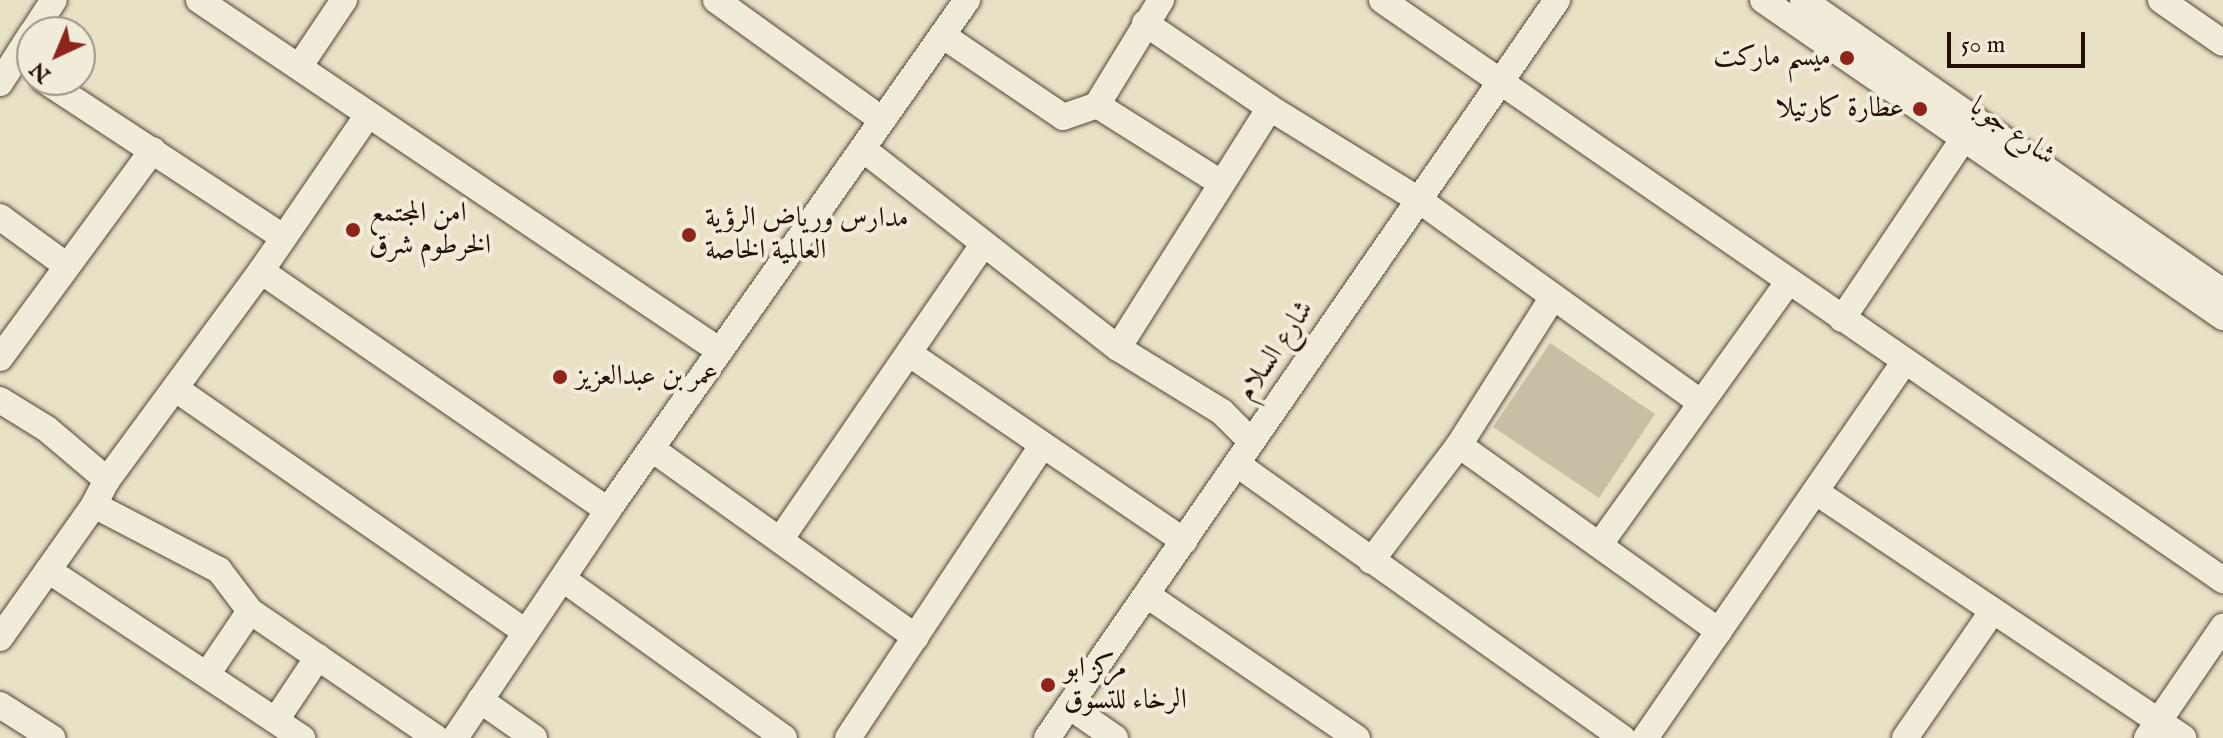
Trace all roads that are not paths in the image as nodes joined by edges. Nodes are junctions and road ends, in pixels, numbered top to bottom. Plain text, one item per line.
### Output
1 (199, 0) edge
2 (344, 0) edge
3 (967, 0) edge
4 (1161, 0) edge
5 (1382, 0) edge
6 (1557, 0) edge
7 (1763, 0) edge
8 (2161, 0) edge
9 (1818, 4) edge
10 (732, 5) edge
11 (1145, 23) junction
12 (942, 35) junction
13 (2223, 43) edge
14 (1865, 56) junction
15 (299, 67) junction
16 (1501, 81) junction
17 (69, 96) edge
18 (1097, 105) junction
19 (1270, 108) junction
20 (368, 115) junction
21 (881, 119) junction
22 (1970, 129) junction
23 (863, 149) junction
24 (153, 150) junction
25 (1221, 183) junction
26 (1419, 200) junction
27 (0, 217) edge
28 (283, 237) junction
29 (983, 245) junction
30 (67, 266) junction
31 (261, 271) junction
32 (1788, 282) junction
33 (2214, 285) edge
34 (1553, 297) junction
35 (2223, 317) edge
36 (1842, 319) junction
37 (1118, 348) junction
38 (720, 351) junction
39 (910, 354) junction
40 (0, 358) edge
41 (1904, 363) junction
42 (176, 389) junction
43 (0, 400) edge
44 (1701, 403) junction
45 (1252, 442) junction
46 (1459, 445) junction
47 (1042, 446) junction
48 (652, 449) junction
49 (1237, 464) junction
50 (107, 480) junction
51 (1816, 492) junction
52 (94, 505) junction
53 (608, 510) junction
54 (780, 540) junction
55 (1184, 541) junction
56 (1600, 544) junction
57 (1371, 561) junction
58 (48, 570) junction
59 (563, 579) junction
60 (2223, 580) edge
61 (1147, 595) junction
62 (250, 611) junction
63 (1992, 612) junction
64 (2223, 627) edge
65 (1719, 631) junction
66 (526, 632) junction
67 (916, 637) junction
68 (0, 638) edge
69 (318, 657) junction
70 (208, 673) junction
71 (480, 700) junction
72 (0, 705) edge
73 (1069, 706) junction
74 (276, 720) junction
75 (2153, 730) edge
76 (52, 738) edge
77 (302, 738) edge
78 (436, 738) edge
79 (455, 738) edge
80 (534, 738) edge
81 (784, 738) edge
82 (848, 738) edge
83 (1047, 738) edge
84 (1115, 738) edge
85 (1357, 738) edge
86 (1622, 738) edge
87 (1645, 738) edge
88 (1905, 738) edge
89 (2183, 738) edge

1 - 15 street
2 - 15 street
3 - 12 street
4 - 11 street
5 - 16 street
6 - 16 street, شارع السلام
7 - 14 street, شارع جوبا
8 - 13 street
9 - 14 street, شارع جوبا
10 - 21 street
11 - 18 street
11 - 19 street
12 - 18 street
12 - 21 street
14 - 22 street, شارع جوبا
15 - 20 street
16 - 26 street, شارع السلام
16 - 32 street
17 - 24 street
18 - 25 street
19 - 25 street
19 - 26 street
20 - 28 street
20 - 38 street
21 - 23 street
22 - 33 street, شارع جوبا
22 - 36 street
23 - 29 street
23 - 38 street
24 - 28 street
24 - 30 street
25 - 37 street
26 - 34 street
26 - 45 street, شارع السلام
27 - 30 street
28 - 31 street
29 - 37 street
29 - 39 street
30 - 40 street
31 - 42 street
31 - 53 street
32 - 36 street
32 - 44 street
33 - 35 street, شارع جوبا
34 - 44 street
34 - 46 street
36 - 41 street
37 - 45 street
38 - 48 street
39 - 47 street
39 - 54 street
41 - 51 street
41 - 60 street
42 - 50 street
42 - 66 street
43 - 50 street
44 - 56 street
45 - 49 street, شارع السلام
46 - 56 street
46 - 57 street
47 - 55 street
47 - 67 street
48 - 53 street
48 - 54 street
49 - 55 street, شارع السلام
49 - 57 street
50 - 52 street
51 - 63 street
51 - 65 street
52 - 58 street
52 - 62 street
53 - 59 street
54 - 67 street
55 - 61 street, شارع السلام
56 - 65 street
57 - 86 street
58 - 68 street
58 - 70 street
59 - 66 street
59 - 81 street
61 - 73 street, شارع السلام
61 - 85 street
62 - 69 street
62 - 70 street
63 - 75 street
63 - 88 street
64 - 75 street
65 - 87 street
66 - 71 street
67 - 82 street
69 - 74 street
69 - 78 street
70 - 74 street
71 - 79 street
71 - 80 street
72 - 76 street
73 - 83 street, شارع السلام
73 - 84 street
74 - 77 street
75 - 89 street

